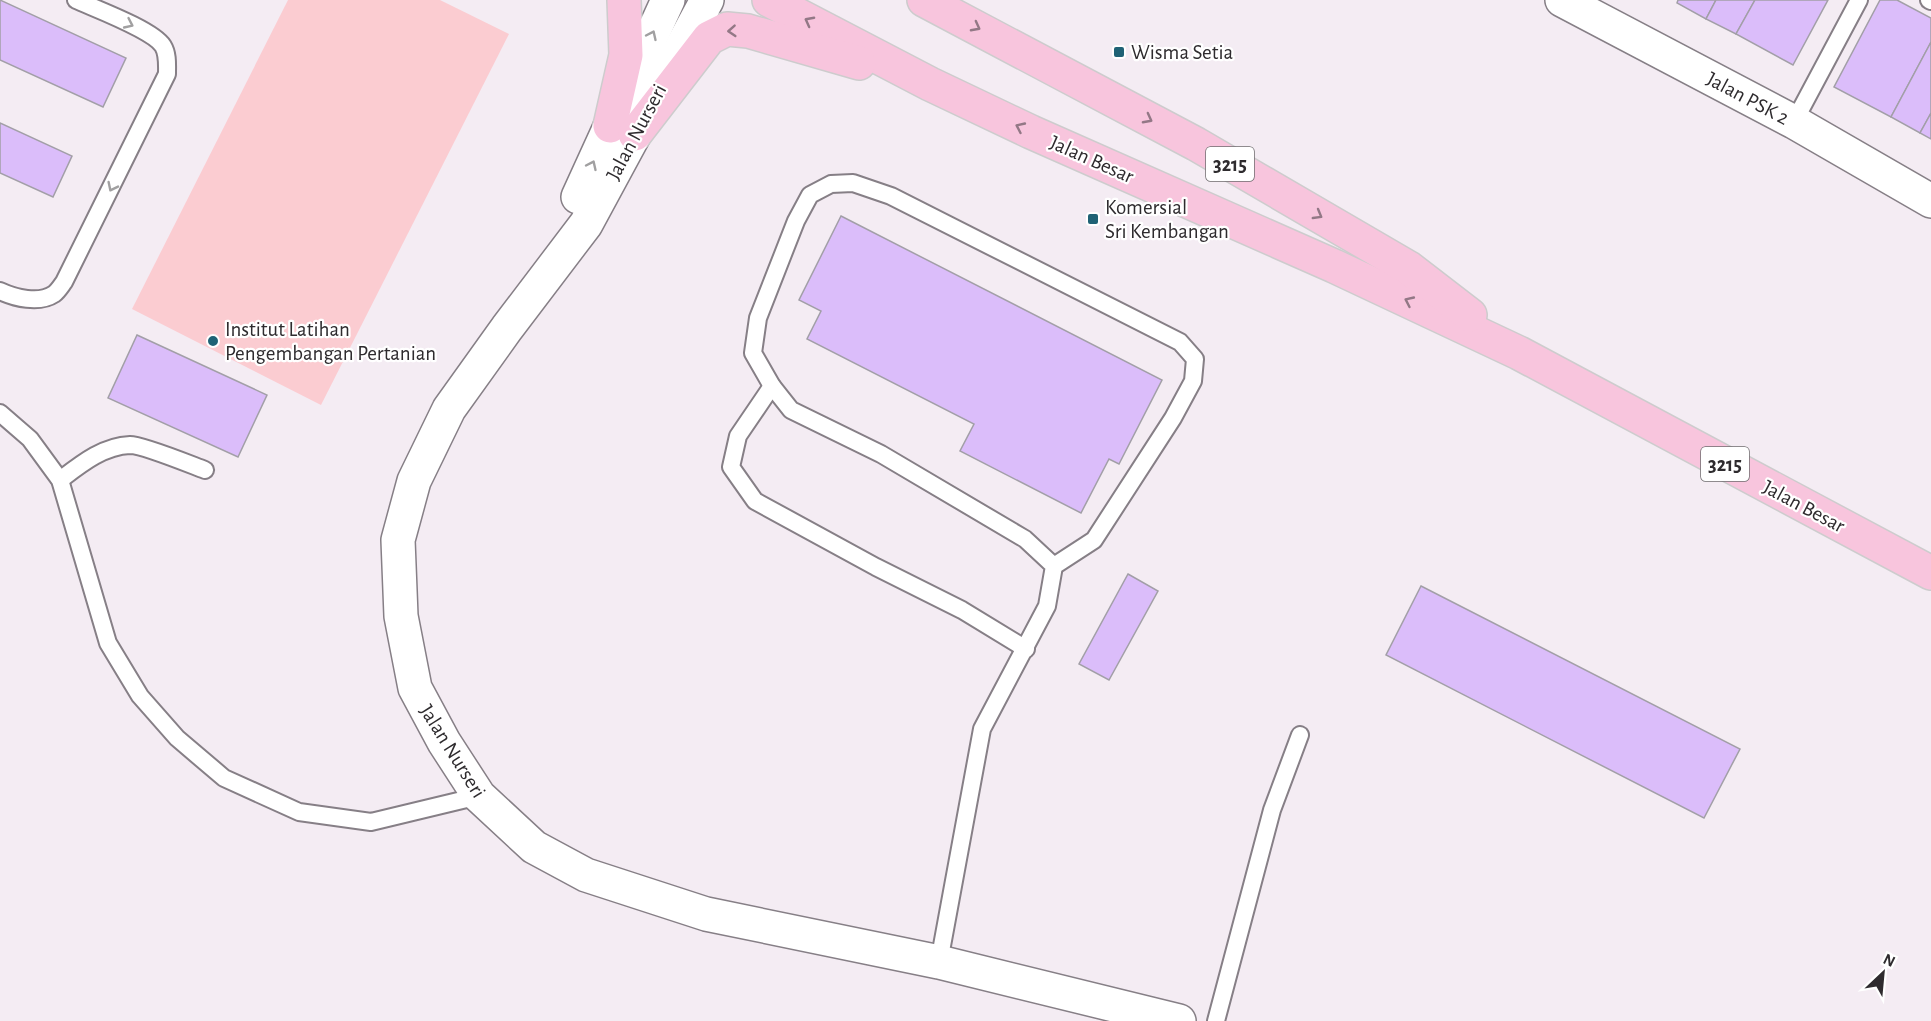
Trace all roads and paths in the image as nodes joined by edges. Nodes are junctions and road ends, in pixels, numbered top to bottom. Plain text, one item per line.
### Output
1 (76, 0) edge
2 (624, 0) edge
3 (668, 0) edge
4 (707, 0) edge
5 (769, 0) edge
6 (924, 0) edge
7 (1562, 0) edge
8 (1859, 0) edge
9 (930, 84) junction
10 (1794, 122) junction
11 (623, 130) junction
12 (1931, 201) edge
13 (0, 291) edge
14 (1519, 353) junction
15 (772, 386) junction
16 (0, 413) edge
17 (205, 470) dead end
18 (60, 480) junction
19 (1054, 566) junction
20 (1931, 573) edge
21 (1026, 649) junction
22 (1300, 735) dead end
23 (479, 796) junction
24 (939, 962) junction
25 (1179, 1021) edge
26 (1216, 1021) edge

1 -> 13 lane
2 - 11 main road
11 -> 3 street, Jalan Nurseri
4 - 11 street, Jalan Nurseri
9 -> 5 main road, Jalan Besar / 3215
6 -> 14 main road, Jalan Besar / 3215
7 - 10 street, Jalan PSK 2
8 - 10 lane
9 -> 11 main road
14 -> 9 main road, Jalan Besar / 3215
10 - 12 street, Jalan PSK 2
11 - 23 street, Jalan Nurseri
14 - 20 main road, Jalan Besar / 3215
15 - 19 lane
15 - 19 lane
15 - 21 lane
16 - 18 lane
17 - 18 lane
18 - 23 lane
19 - 21 lane
21 - 24 lane
22 - 26 lane
23 - 24 street, Jalan Nurseri
24 - 25 street, Jalan Nurseri

